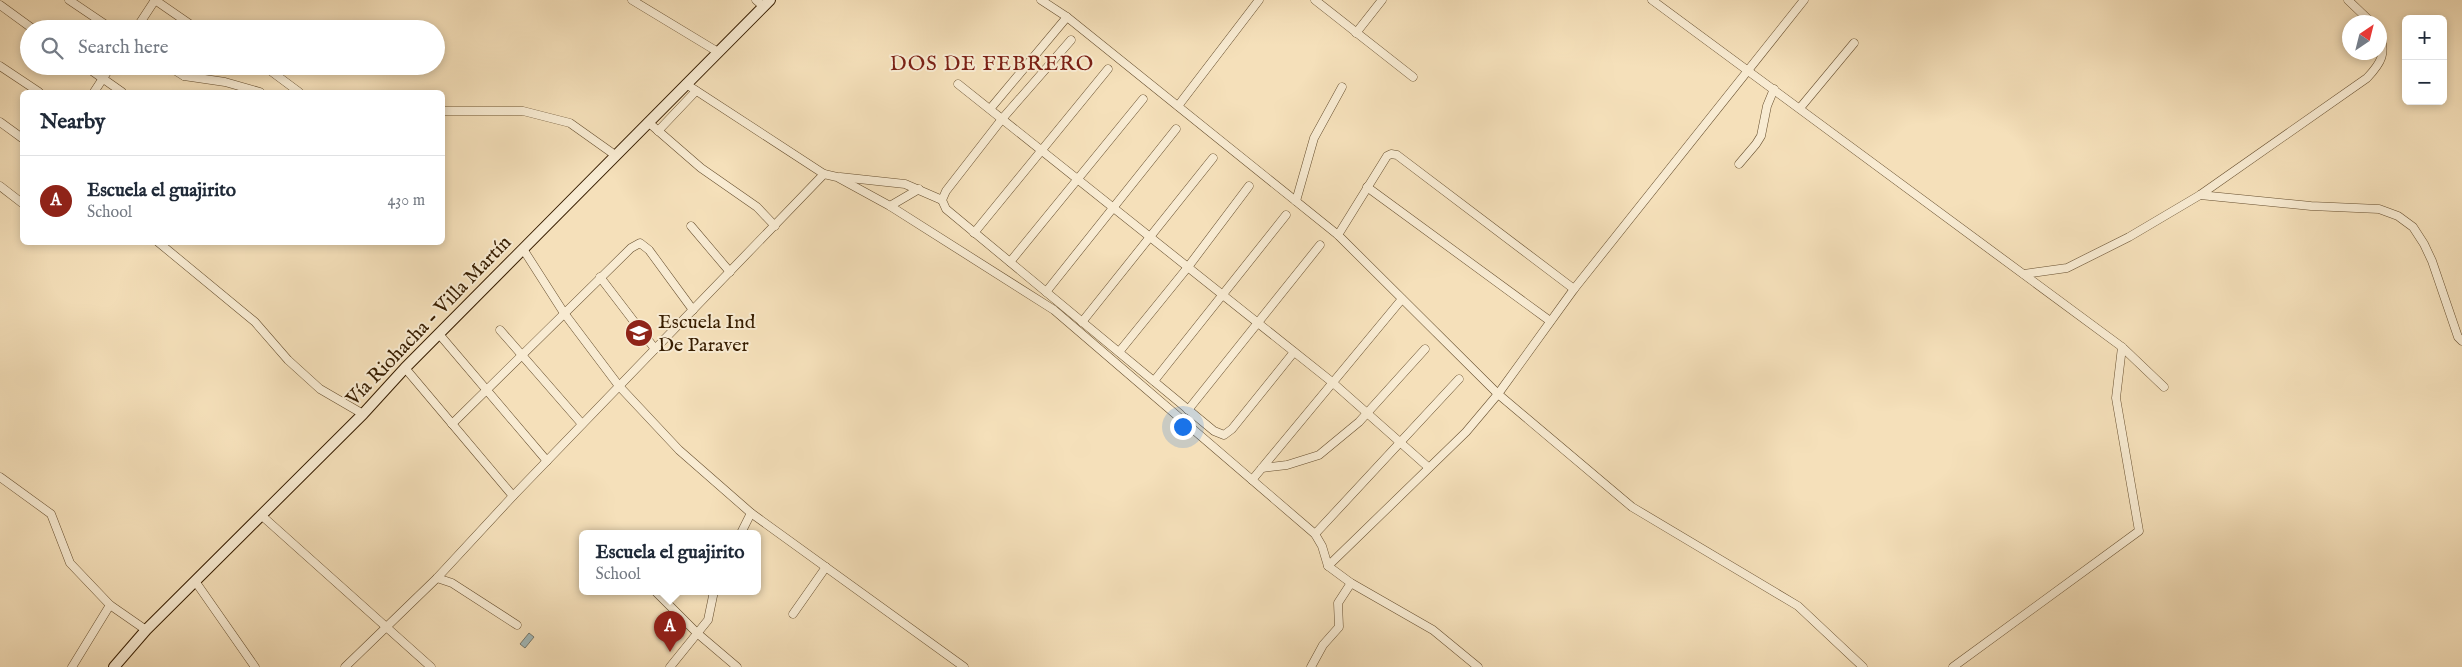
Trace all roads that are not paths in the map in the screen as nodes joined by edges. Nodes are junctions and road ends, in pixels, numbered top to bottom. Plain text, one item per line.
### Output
1 (69, 0) edge
2 (155, 0) edge
3 (632, 0) edge
4 (1041, 0) edge
5 (1259, 0) edge
6 (1315, 0) edge
7 (1382, 0) edge
8 (1652, 0) edge
9 (1804, 0) edge
10 (2348, 0) edge
11 (763, 2) edge
12 (3, 6) edge
13 (2364, 15) edge
14 (1067, 17) junction
15 (21, 20) edge
16 (99, 20) edge
17 (142, 20) edge
18 (184, 20) edge
19 (1356, 33) junction
20 (1071, 40) dead end
21 (1854, 44) dead end
22 (718, 52) junction
23 (2380, 60) edge
24 (0, 66) edge
25 (1108, 69) dead end
26 (1747, 69) junction
27 (97, 75) edge
28 (106, 75) edge
29 (276, 75) edge
30 (184, 76) edge
31 (1413, 77) dead end
32 (103, 80) junction
33 (686, 84) junction
34 (958, 84) dead end
35 (1342, 87) dead end
36 (1774, 89) junction
37 (36, 90) edge
38 (96, 90) edge
39 (119, 90) edge
40 (253, 90) edge
41 (296, 90) edge
42 (696, 91) junction
43 (1143, 99) dead end
44 (1178, 106) junction
45 (1800, 108) junction
46 (990, 109) junction
47 (445, 111) edge
48 (1002, 119) junction
49 (0, 122) edge
50 (648, 122) junction
51 (1176, 129) dead end
52 (658, 131) junction
53 (20, 137) edge
54 (1042, 150) junction
55 (615, 155) junction
56 (1213, 158) dead end
57 (1739, 164) dead end
58 (824, 174) junction
59 (837, 177) junction
60 (1077, 179) junction
61 (0, 186) edge
62 (1249, 186) dead end
63 (1368, 187) junction
64 (919, 189) junction
65 (2200, 195) junction
66 (20, 197) edge
67 (942, 200) junction
68 (1296, 201) junction
69 (890, 206) junction
70 (1114, 208) junction
71 (1286, 215) dead end
72 (691, 226) dead end
73 (775, 226) junction
74 (974, 232) junction
75 (1338, 235) junction
76 (1150, 237) junction
77 (1320, 244) dead end
78 (162, 245) edge
79 (524, 249) junction
80 (1010, 262) junction
81 (1188, 267) junction
82 (730, 272) junction
83 (2024, 274) junction
84 (600, 277) junction
85 (1574, 289) junction
86 (1046, 292) junction
87 (1222, 295) junction
88 (1402, 298) junction
89 (693, 310) junction
90 (564, 313) junction
91 (1550, 321) junction
92 (1082, 322) junction
93 (1258, 323) junction
94 (500, 330) dead end
95 (439, 334) junction
96 (2462, 341) edge
97 (2122, 347) junction
98 (1425, 348) dead end
99 (655, 349) junction
100 (1119, 352) junction
101 (1294, 352) junction
102 (522, 355) junction
103 (405, 368) junction
104 (1459, 379) dead end
105 (1154, 381) junction
106 (1332, 382) junction
107 (619, 386) junction
108 (2164, 387) dead end
109 (487, 389) junction
110 (1498, 394) junction
111 (1188, 410) junction
112 (1367, 413) junction
113 (363, 414) junction
114 (452, 424) junction
115 (582, 424) junction
116 (1400, 442) junction
117 (546, 461) junction
118 (1428, 467) junction
119 (1262, 468) junction
120 (0, 476) edge
121 (1252, 480) junction
122 (513, 496) junction
123 (751, 513) junction
124 (261, 515) junction
125 (742, 530) edge
126 (1315, 534) junction
127 (1328, 566) junction
128 (826, 567) junction
129 (437, 578) junction
130 (195, 581) junction
131 (1351, 583) junction
132 (659, 595) edge
133 (713, 595) edge
134 (110, 605) junction
135 (793, 614) dead end
136 (517, 625) dead end
137 (386, 627) junction
138 (146, 630) junction
139 (697, 633) junction
140 (1469, 659) junction
141 (72, 667) edge
142 (114, 667) edge
143 (255, 667) edge
144 (345, 667) edge
145 (431, 667) edge
146 (670, 667) edge
147 (737, 667) edge
148 (964, 667) edge
149 (1311, 667) edge
150 (1464, 667) edge
151 (1478, 667) edge
152 (1863, 667) edge
153 (1953, 667) edge

1 - 16 street
2 - 17 street
2 - 18 street
3 - 22 street
4 - 14 street
5 - 44 street
6 - 19 street
7 - 19 street
8 - 26 street
9 - 26 street
10 - 13 street
11 - 22 main road, Vía Riohacha - Villa Martín
12 - 15 street
14 - 44 street
14 - 46 street
19 - 31 street
20 - 48 street
21 - 45 street
22 - 33 main road, Vía Riohacha - Villa Martín
23 - 65 street
24 - 37 street
25 - 54 street
26 - 36 street
26 - 85 street
27 - 32 street
28 - 32 street
29 - 41 street
30 - 40 street
32 - 38 street
32 - 39 street
33 - 42 street
33 - 50 main road, Vía Riohacha - Villa Martín
34 - 46 street
35 - 68 street
36 - 45 street
36 - 57 street
42 - 52 street
42 - 58 street
43 - 60 street
44 - 68 street
45 - 83 street
46 - 48 street
47 - 55 street
48 - 54 street
48 - 67 street
49 - 53 street
50 - 52 street
50 - 55 main road, Vía Riohacha - Villa Martín
51 - 70 street
52 - 73 street
54 - 60 street
54 - 74 street
55 - 79 main road, Vía Riohacha - Villa Martín
56 - 76 street
58 - 59 street
58 - 73 street
59 - 64 street
59 - 69 street
60 - 70 street
60 - 80 street
61 - 66 street
62 - 81 street
63 - 75 street
63 - 85 street
63 - 91 street
64 - 67 street
64 - 69 street
65 - 83 street
65 - 96 street
67 - 74 street
68 - 75 street
69 - 121 street
70 - 76 street
70 - 86 street
71 - 87 street
72 - 82 street
73 - 82 street
74 - 80 street
75 - 88 street
76 - 81 street
76 - 92 street
77 - 93 street
78 - 113 street
79 - 90 street
79 - 95 main road, Vía Riohacha - Villa Martín
80 - 86 street
81 - 87 street
81 - 100 street
82 - 89 street
83 - 97 street
84 - 89 street
84 - 90 street
84 - 99 street
85 - 91 street
86 - 92 street
87 - 93 street
87 - 105 street
88 - 106 street
88 - 110 street
89 - 99 street
90 - 102 street
90 - 107 street
91 - 110 street
92 - 100 street
93 - 101 street
93 - 111 street
94 - 102 street
95 - 103 main road, Vía Riohacha - Villa Martín
95 - 109 street
97 - 108 street
97 - 153 street
98 - 112 street
99 - 107 street
100 - 105 street
101 - 106 street
101 - 111 street
102 - 109 street
102 - 115 street
103 - 113 main road, Vía Riohacha - Villa Martín
103 - 114 street
104 - 116 street
105 - 111 street
106 - 112 street
106 - 119 street
107 - 115 street
107 - 123 street
109 - 114 street
109 - 117 street
110 - 118 street
110 - 152 street
112 - 116 street
112 - 119 street
113 - 124 main road, Vía Riohacha - Villa Martín
114 - 122 street
115 - 117 street
116 - 118 street
116 - 126 street
117 - 122 street
118 - 127 street
119 - 121 street
120 - 134 street
121 - 126 street
122 - 129 street
123 - 125 street
123 - 128 street
124 - 130 main road, Vía Riohacha - Villa Martín
124 - 137 street
126 - 127 street
127 - 131 street
128 - 135 street
128 - 148 street
129 - 136 street
129 - 137 street
130 - 138 main road, Vía Riohacha - Villa Martín
130 - 143 street
131 - 140 street
131 - 149 street
132 - 139 street
133 - 139 street
134 - 138 street
134 - 141 street
137 - 144 street
137 - 145 street
138 - 142 main road, Vía Riohacha - Villa Martín
139 - 146 street
139 - 147 street
140 - 150 street
140 - 151 street

